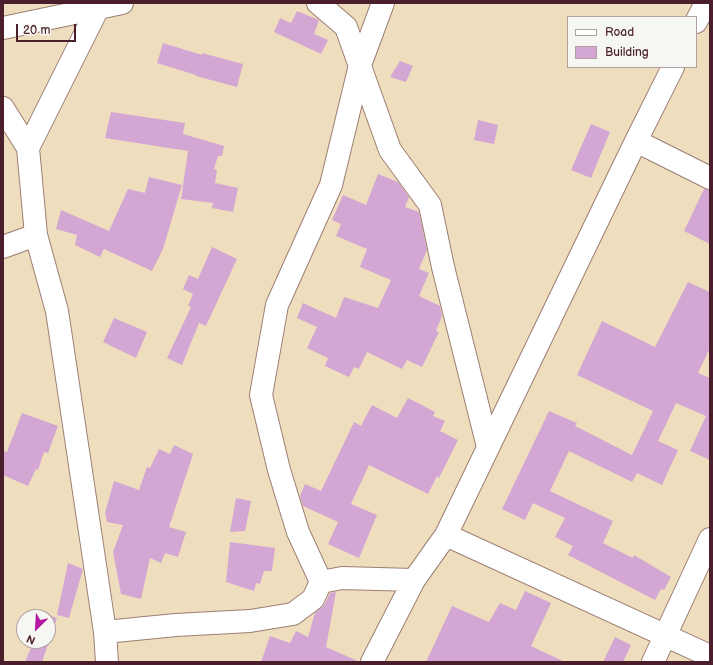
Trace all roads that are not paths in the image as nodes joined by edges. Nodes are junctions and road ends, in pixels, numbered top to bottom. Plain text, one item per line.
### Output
1 (122, 3) edge
2 (318, 3) edge
3 (383, 3) edge
4 (706, 3) edge
5 (99, 6) junction
6 (697, 20) edge
7 (3, 28) edge
8 (360, 65) junction
9 (672, 68) edge
10 (3, 108) edge
11 (636, 141) junction
12 (28, 148) junction
13 (710, 178) edge
14 (36, 235) junction
15 (3, 247) edge
16 (488, 447) junction
17 (446, 535) junction
18 (710, 539) edge
19 (414, 580) junction
20 (321, 582) junction
21 (105, 632) junction
22 (666, 634) junction
23 (710, 656) edge
24 (107, 662) edge
25 (372, 662) edge
26 (653, 662) edge

1 - 5 street
2 - 8 street
3 - 8 street
4 - 6 street
5 - 7 street
5 - 12 street
8 - 16 street
8 - 20 street
9 - 11 street
10 - 12 street
11 - 13 street
11 - 16 street
12 - 14 street
14 - 15 street
14 - 21 street
16 - 17 street
17 - 19 street
17 - 22 street
18 - 22 street
19 - 20 street
19 - 25 street
20 - 21 street
21 - 24 street
22 - 23 street
22 - 26 street

